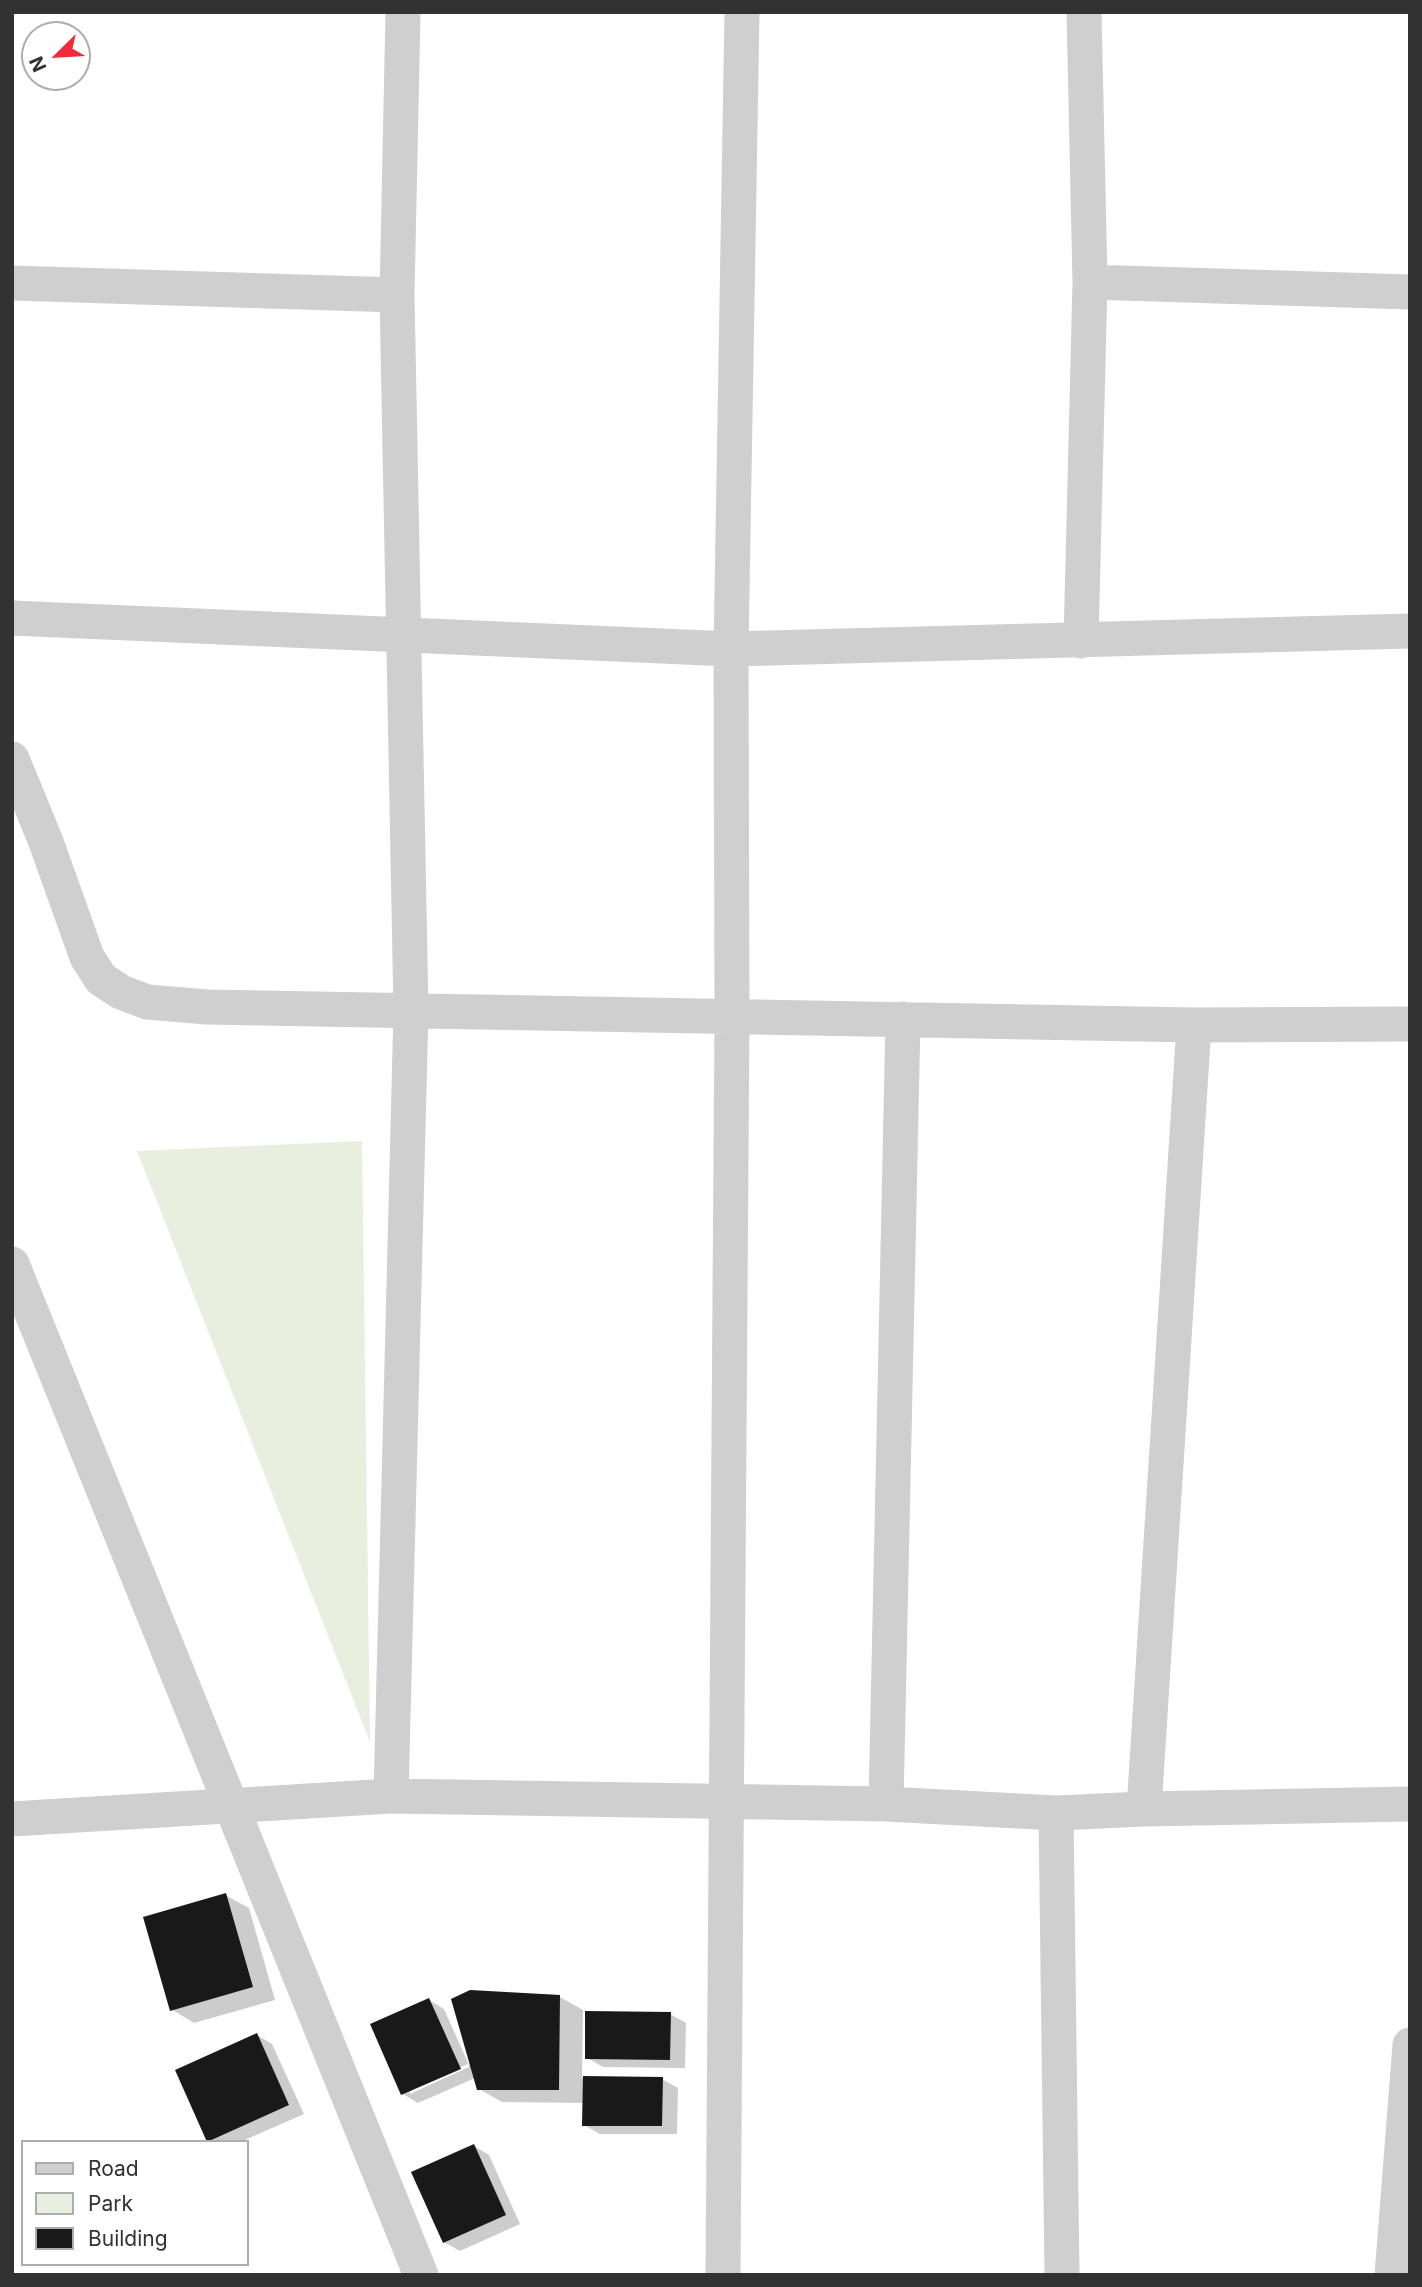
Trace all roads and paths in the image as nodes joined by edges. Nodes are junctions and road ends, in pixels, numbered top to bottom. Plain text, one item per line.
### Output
1 (404, 12) edge
2 (742, 12) edge
3 (1084, 12) edge
4 (1090, 282) junction
5 (12, 283) edge
6 (1410, 292) edge
7 (397, 295) junction
8 (12, 618) edge
9 (1410, 631) edge
10 (404, 634) junction
11 (1081, 641) junction
12 (731, 649) junction
13 (12, 759) edge
14 (411, 1010) junction
15 (732, 1016) junction
16 (904, 1019) junction
17 (1194, 1024) junction
18 (1410, 1024) edge
19 (12, 1265) edge
20 (391, 1796) junction
21 (725, 1802) junction
22 (886, 1804) junction
23 (1410, 1804) edge
24 (232, 1807) junction
25 (1144, 1809) junction
26 (1056, 1813) junction
27 (12, 1819) edge
28 (1410, 2045) edge
29 (421, 2275) edge
30 (723, 2275) edge
31 (1062, 2275) edge
32 (1392, 2275) edge

1 - 7 street
2 - 12 street
3 - 4 street
4 - 6 street
4 - 11 street
5 - 7 street
7 - 10 street
8 - 10 street
9 - 11 street
10 - 12 street
10 - 14 street
11 - 12 street
12 - 15 street
13 - 14 street
14 - 15 street
14 - 20 street
15 - 16 street
15 - 21 street
16 - 17 street
16 - 22 street
17 - 18 street
17 - 25 street
19 - 24 street
20 - 21 street
20 - 24 street
21 - 22 street
21 - 30 street
22 - 26 street
23 - 25 street
24 - 27 street
24 - 29 street
25 - 26 street
26 - 31 street
28 - 32 street

